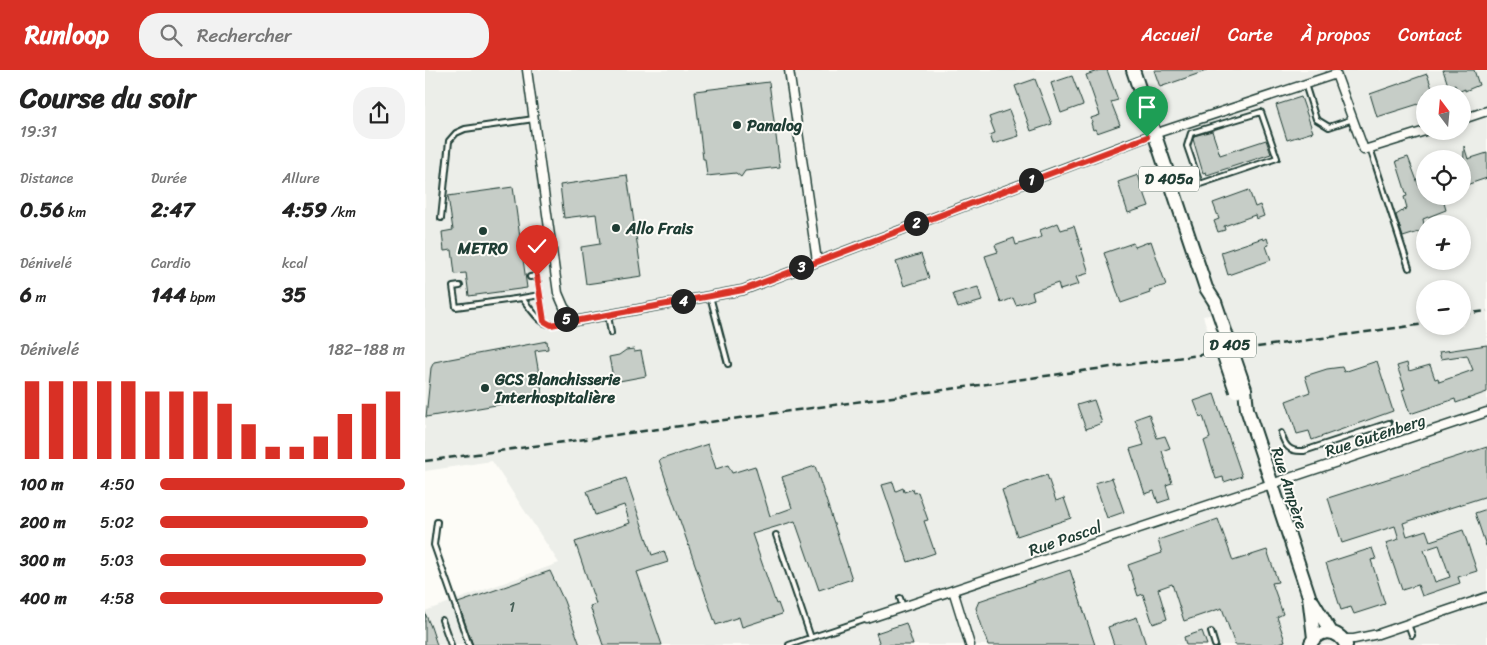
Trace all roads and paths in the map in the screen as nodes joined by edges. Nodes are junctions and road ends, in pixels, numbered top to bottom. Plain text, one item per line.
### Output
1 (527, 70) edge
2 (789, 70) edge
3 (1133, 70) edge
4 (1305, 84) junction
5 (1229, 109) junction
6 (1487, 111) edge
7 (1471, 116) edge
8 (534, 119) junction
9 (1353, 119) junction
10 (1233, 120) junction
11 (1154, 134) junction
12 (1416, 134) edge
13 (1370, 148) junction
14 (441, 218) dead end
15 (817, 261) junction
16 (1409, 268) dead end
17 (530, 277) dead end
18 (460, 286) dead end
19 (540, 295) junction
20 (709, 296) junction
21 (522, 298) junction
22 (1211, 303) joint
23 (570, 315) junction
24 (608, 315) junction
25 (544, 321) junction
26 (611, 333) dead end
27 (728, 364) dead end
28 (1487, 412) edge
29 (1389, 422) dead end
30 (1281, 433) dead end
31 (1272, 484) junction
32 (437, 522) dead end
33 (776, 535) dead end
34 (953, 590) junction
35 (1309, 596) junction
36 (1487, 597) edge
37 (900, 598) dead end
38 (903, 607) junction
39 (867, 618) joint
40 (442, 620) dead end
41 (1408, 624) junction
42 (1211, 632) dead end
43 (1331, 632) junction
44 (1378, 634) junction
45 (1412, 635) dead end
46 (811, 638) junction
47 (1312, 641) edge
48 (1344, 642) edge
49 (451, 645) edge
50 (469, 645) edge
51 (789, 645) edge
52 (971, 645) edge
53 (1215, 645) edge
54 (1357, 645) edge

1 - 8 street
2 - 15 street
3 - 11 main road, D 405a
4 - 5 street
4 - 9 lane
4 - 9 street
5 - 10 lane
5 - 11 street
6 - 7 street
8 - 14 lane
8 - 23 street
9 - 13 street
10 - 10 lane
11 - 15 street
11 - 22 main road, D 405a
12 - 13 street
13 - 16 lane
15 - 20 street
17 - 19 lane
18 - 21 lane
19 - 21 lane
19 - 25 lane
20 - 24 street
20 - 27 lane
21 - 25 lane
22 - 31 main road, Rue Ampère / D 405, bridge
23 - 24 street
23 - 25 lane
24 - 26 lane
28 - 31 street, Rue Gutenberg
29 - 30 lane
31 - 34 street, Rue Pascal
31 - 35 main road, Rue Ampère
32 - 50 lane
33 - 46 lane
34 - 38 street, Rue Pascal
34 - 52 street
35 - 43 main road, Rue Ampère
35 - 47 main road, Rue Ampère
36 - 41 street
37 - 38 lane
38 - 39 street, Rue Pascal
39 - 46 lane
40 - 49 lane
41 - 44 street
41 - 45 lane
42 - 53 lane
43 - 47 main road
43 - 48 main road
44 - 48 street
44 - 54 street
46 - 51 lane

